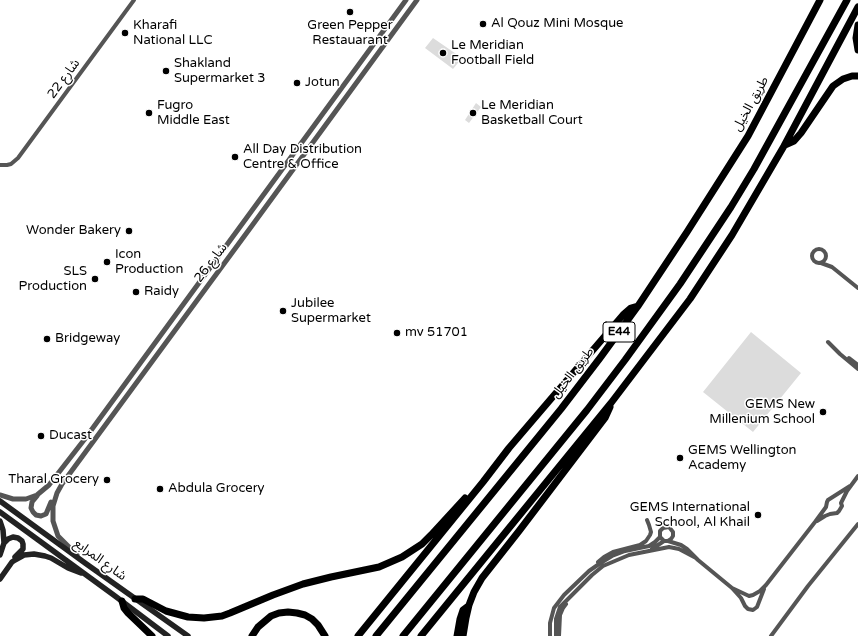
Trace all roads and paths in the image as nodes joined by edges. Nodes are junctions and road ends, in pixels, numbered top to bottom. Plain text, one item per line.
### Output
1 (134, 0) edge
2 (406, 0) edge
3 (416, 0) edge
4 (820, 0) edge
5 (847, 0) edge
6 (858, 7) edge
7 (858, 25) edge
8 (858, 50) edge
9 (858, 76) edge
10 (784, 146) junction
11 (297, 149) junction
12 (303, 156) junction
13 (0, 165) edge
14 (826, 256) junction
15 (821, 263) junction
16 (832, 267) junction
17 (858, 288) edge
18 (638, 306) junction
19 (828, 342) dead end
20 (836, 350) junction
21 (858, 365) edge
22 (858, 369) edge
23 (611, 403) junction
24 (858, 476) edge
25 (483, 482) junction
26 (62, 484) junction
27 (850, 486) junction
28 (0, 495) edge
29 (37, 495) junction
30 (0, 501) edge
31 (0, 512) edge
32 (646, 520) dead end
33 (0, 521) edge
34 (815, 522) junction
35 (858, 524) edge
36 (660, 537) junction
37 (666, 541) junction
38 (4, 543) junction
39 (646, 552) junction
40 (0, 555) edge
41 (696, 558) junction
42 (12, 562) junction
43 (85, 563) junction
44 (596, 566) junction
45 (85, 574) junction
46 (0, 579) edge
47 (766, 585) junction
48 (732, 588) junction
49 (136, 599) junction
50 (122, 601) junction
51 (469, 606) junction
52 (152, 636) edge
53 (168, 636) edge
54 (188, 636) edge
55 (252, 636) edge
56 (325, 636) edge
57 (358, 636) edge
58 (376, 636) edge
59 (403, 636) edge
60 (421, 636) edge
61 (457, 636) edge
62 (463, 636) edge
63 (550, 636) edge
64 (557, 636) edge
65 (771, 636) edge

1 - 13 street, شارع 22
2 - 11 street, شارع 26
3 - 12 street, شارع 26
4 - 18 highway, طريق الخيل / E44
5 - 59 highway, E44
6 - 10 highway
7 - 8 highway
9 - 10 highway
10 - 23 highway
11 - 12 street
11 - 29 street, شارع 26
12 - 26 street, شارع 26
14 - 15 street
14 - 15 street
14 - 16 street
15 - 16 street
16 - 17 street
18 - 25 highway
18 - 58 highway, طريق الخيل / E44
19 - 20 street
20 - 21 street
20 - 22 street
23 - 51 highway
23 - 60 highway
24 - 27 street
25 - 49 highway
25 - 57 highway
26 - 29 street
26 - 43 street, شارع 26
27 - 34 street
27 - 34 street
28 - 29 street, شارع 26
30 - 43 main road, شارع المرابع
31 - 45 main road, شارع المرابع
32 - 44 street
33 - 38 main road
34 - 47 street
35 - 65 street
36 - 37 street
36 - 37 street
36 - 44 street
37 - 39 street
37 - 41 street
38 - 40 main road
38 - 42 main road
39 - 41 street
39 - 64 street
41 - 48 street
42 - 45 main road
42 - 46 main road
43 - 49 main road, شارع المرابع
44 - 63 street
45 - 50 main road, شارع المرابع
47 - 48 street
47 - 48 street
49 - 54 main road, شارع المرابع
50 - 52 highway
50 - 53 main road, شارع المرابع
51 - 61 highway
51 - 62 highway
55 - 56 highway

